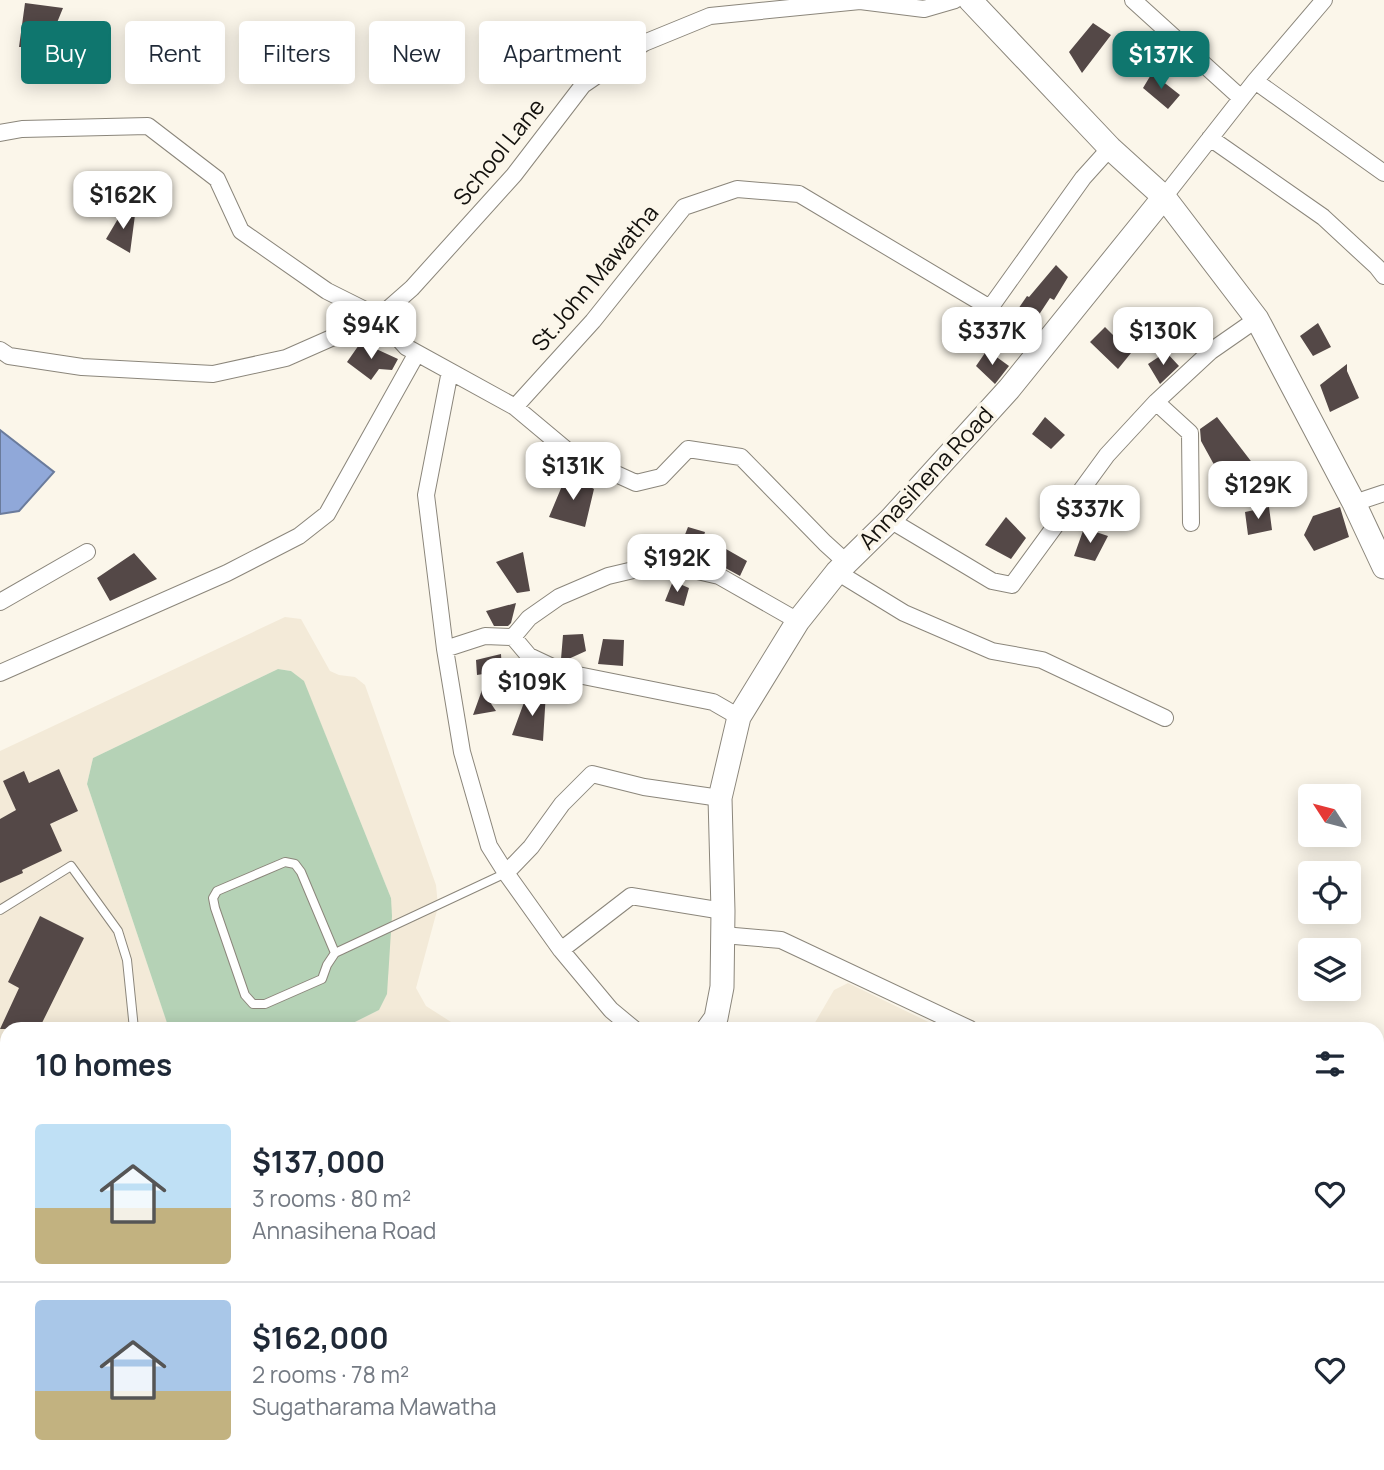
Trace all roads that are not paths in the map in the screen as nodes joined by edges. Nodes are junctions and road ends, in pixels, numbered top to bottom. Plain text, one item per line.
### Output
1 (955, 0) edge
2 (970, 0) edge
3 (1133, 0) edge
4 (1324, 0) edge
5 (1255, 81) junction
6 (1241, 98) junction
7 (0, 133) edge
8 (1210, 138) junction
9 (1110, 148) junction
10 (1384, 173) edge
11 (1164, 197) junction
12 (1384, 276) edge
13 (379, 317) junction
14 (1256, 319) junction
15 (0, 350) edge
16 (417, 353) junction
17 (450, 371) junction
18 (1156, 402) junction
19 (515, 407) junction
20 (1384, 493) edge
21 (1354, 503) junction
22 (890, 520) junction
23 (1191, 523) dead end
24 (87, 552) dead end
25 (842, 567) junction
26 (1384, 567) edge
27 (0, 602) edge
28 (798, 621) junction
29 (513, 637) junction
30 (445, 649) junction
31 (0, 673) edge
32 (739, 717) junction
33 (1165, 718) dead end
34 (720, 798) junction
35 (506, 873) junction
36 (0, 910) edge
37 (723, 911) junction
38 (723, 935) junction
39 (561, 950) junction
40 (335, 953) junction
41 (133, 1022) edge
42 (626, 1022) edge
43 (713, 1022) edge
44 (954, 1022) edge

1 - 13 street, School Lane
2 - 9 street
3 - 6 street
4 - 5 street, Annasihena Road
5 - 6 street, Annasihena Road
5 - 10 street
6 - 8 street, Annasihena Road
7 - 13 street
8 - 11 street, Annasihena Road
8 - 12 street
9 - 11 street
9 - 19 street, St.John Mawatha
11 - 14 street
11 - 22 street, Annasihena Road
13 - 15 street, School Lane
13 - 16 street
14 - 18 street
14 - 21 street
16 - 17 street
16 - 31 street
17 - 19 street
17 - 30 street
18 - 22 street
18 - 23 street
19 - 25 street
20 - 21 street
21 - 26 street
22 - 25 street, Annasihena Road
24 - 27 street
25 - 28 street, Annasihena Road
25 - 33 street
28 - 29 street
28 - 32 street, Annasihena Road
29 - 30 street
29 - 32 street
30 - 35 street
32 - 34 street, Annasihena Road
34 - 35 street
34 - 37 street, Annasihena Road
35 - 39 street
35 - 40 lane
36 - 41 lane
37 - 38 street, Annasihena Road
37 - 39 street
38 - 43 street, Annasihena Road
38 - 44 street
39 - 42 street
40 - 40 lane

